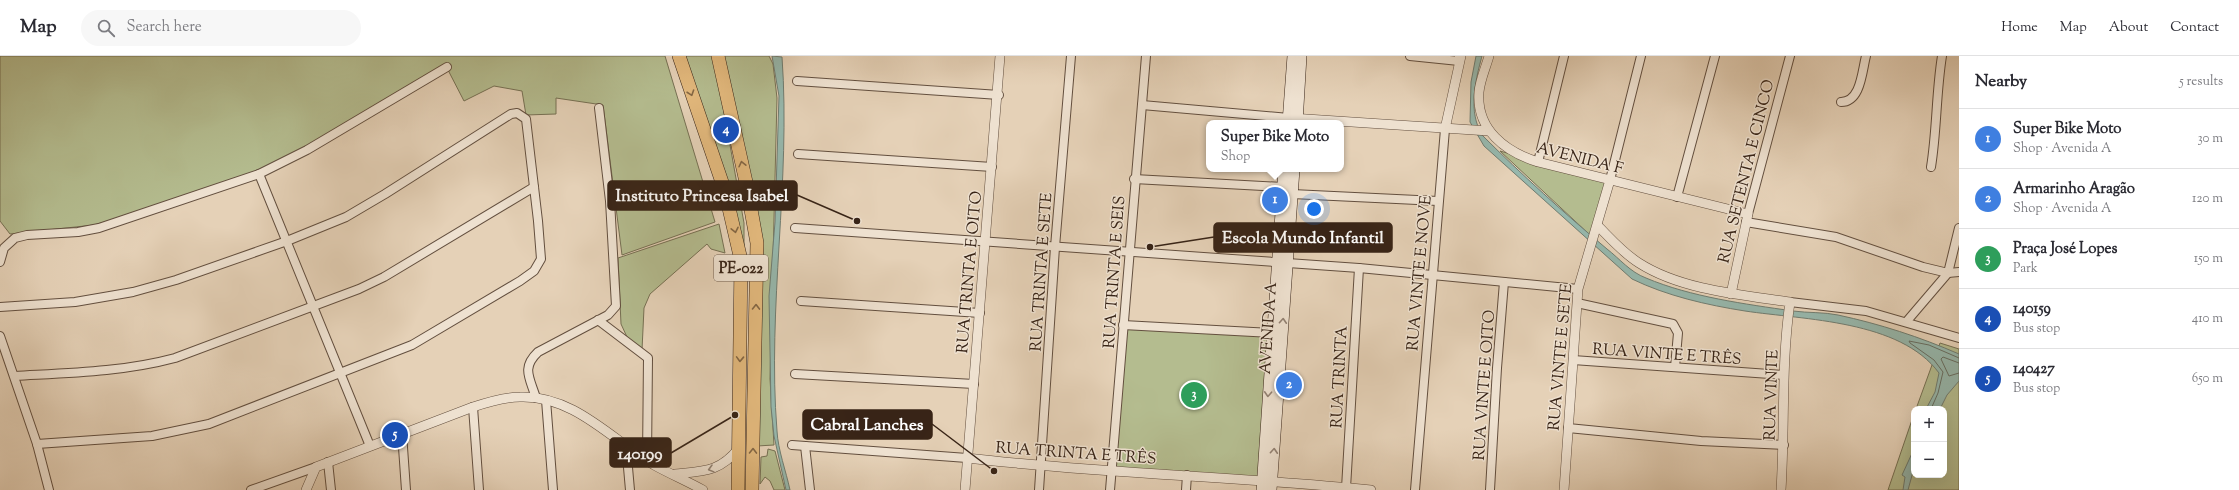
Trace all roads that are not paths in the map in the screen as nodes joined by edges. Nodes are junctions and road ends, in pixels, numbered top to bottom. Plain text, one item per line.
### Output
1 (679, 56) edge
2 (718, 56) edge
3 (1000, 56) edge
4 (1071, 56) edge
5 (1146, 56) edge
6 (1293, 56) edge
7 (1302, 56) edge
8 (1410, 56) edge
9 (1489, 56) edge
10 (1564, 56) edge
11 (1641, 56) edge
12 (1715, 56) edge
13 (1790, 56) edge
14 (1866, 56) edge
15 (1942, 56) edge
16 (1460, 58) edge
17 (447, 67) dead end
18 (797, 81) dead end
19 (999, 95) junction
20 (1841, 102) dead end
21 (1142, 105) junction
22 (599, 108) dead end
23 (1284, 120) edge
24 (1293, 120) edge
25 (1293, 120) edge
26 (1344, 123) edge
27 (1445, 128) junction
28 (1486, 131) junction
29 (798, 154) dead end
30 (1538, 162) junction
31 (992, 167) junction
32 (1931, 167) dead end
33 (1284, 172) edge
34 (1294, 172) edge
35 (259, 174) junction
36 (1134, 179) junction
37 (1610, 180) junction
38 (534, 187) junction
39 (1283, 187) junction
40 (1292, 194) junction
41 (1677, 197) junction
42 (1438, 201) junction
43 (1747, 218) junction
44 (1597, 227) junction
45 (795, 228) dead end
46 (1959, 228) edge
47 (286, 241) junction
48 (984, 241) junction
49 (1055, 247) junction
50 (1129, 252) junction
51 (0, 262) edge
52 (1282, 264) junction
53 (1358, 268) junction
54 (1959, 272) edge
55 (1948, 273) junction
56 (1432, 275) junction
57 (1504, 282) junction
58 (1578, 289) junction
59 (1731, 294) junction
60 (801, 301) dead end
61 (1577, 303) junction
62 (1790, 303) junction
63 (0, 307) edge
64 (314, 307) junction
65 (980, 313) junction
66 (598, 320) junction
67 (1907, 321) junction
68 (1123, 325) junction
69 (1272, 333) junction
70 (0, 336) edge
71 (1959, 338) edge
72 (1573, 360) junction
73 (1675, 367) junction
74 (341, 374) junction
75 (796, 374) dead end
76 (1784, 374) junction
77 (14, 376) junction
78 (974, 384) junction
79 (536, 398) junction
80 (546, 400) junction
81 (473, 407) junction
82 (1568, 428) junction
83 (402, 433) junction
84 (37, 444) junction
85 (626, 445) junction
86 (792, 445) dead end
87 (1784, 445) junction
88 (370, 446) junction
89 (805, 446) junction
90 (739, 448) junction
91 (967, 458) junction
92 (647, 459) junction
93 (328, 462) junction
94 (316, 467) junction
95 (1041, 467) junction
96 (1111, 471) junction
97 (675, 474) junction
98 (1187, 475) junction
99 (1267, 485) edge
100 (1346, 488) junction
101 (49, 490) edge
102 (251, 490) edge
103 (306, 490) edge
104 (331, 490) edge
105 (406, 490) edge
106 (479, 490) edge
107 (553, 490) edge
108 (630, 490) edge
109 (703, 490) edge
110 (738, 490) edge
111 (752, 490) edge
112 (810, 490) edge
113 (965, 490) edge
114 (1039, 490) edge
115 (1110, 490) edge
116 (1186, 490) edge
117 (1371, 490) edge
118 (1416, 490) edge
119 (1490, 490) edge
120 (1564, 490) edge
121 (1781, 490) edge

1 -> 90 highway, PE-022
111 -> 2 highway, PE-022
3 - 19 street, RUA TRINTA E OITO
4 - 49 street, RUA TRINTA E SETE
5 - 21 street, RUA TRINTA E SEIS
6 - 24 main road
7 - 25 main road
8 - 16 street
9 - 28 street, AVENIDA F
10 - 30 street
11 - 37 street
12 - 41 street
13 - 43 street, RUA SETENTA E CINCO
14 - 20 street
15 - 32 street
16 - 27 street, RUA VINTE E NOVE
17 - 35 street
18 - 19 street
19 - 31 street, RUA TRINTA E OITO
21 - 23 street
21 - 36 street, RUA TRINTA E SEIS
22 - 66 street
26 - 27 street
27 - 28 street
27 - 42 street, RUA VINTE E NOVE
28 - 30 street, AVENIDA F
29 - 31 street
30 - 37 street, AVENIDA F
31 - 48 street, RUA TRINTA E OITO
33 - 39 main road, AVENIDA A
34 - 40 main road, AVENIDA A
35 - 47 street
35 - 51 street
36 - 39 street
36 - 50 street, RUA TRINTA E SEIS
37 - 41 street, AVENIDA F
37 - 44 street, RUA VINTE E SETE
38 - 47 street
38 - 64 street
38 - 74 street
39 - 52 main road, AVENIDA A
40 - 42 street
40 - 52 main road, AVENIDA A
41 - 43 street, AVENIDA F
42 - 56 street, RUA VINTE E NOVE
43 - 55 street, AVENIDA F
43 - 59 street, RUA SETENTA E CINCO
44 - 58 street, RUA VINTE E SETE
44 - 59 street
45 - 48 street
46 - 55 street
47 - 63 street
47 - 64 street
48 - 49 street
48 - 65 street, RUA TRINTA E OITO
49 - 50 street
49 - 95 street, RUA TRINTA E SETE
50 - 52 street
50 - 68 street, RUA TRINTA E SEIS
52 - 53 street
52 - 69 main road, AVENIDA A
99 -> 52 main road, AVENIDA A
53 - 56 street
53 - 100 street, RUA TRINTA
54 - 55 street
55 - 67 street
56 - 57 street
56 - 118 street, RUA VINTE E NOVE
57 - 58 street
57 - 119 street, RUA VINTE E OITO
58 - 61 street, RUA VINTE E SETE
59 - 62 street
60 - 65 street
61 - 72 street, RUA VINTE E SETE
61 - 73 street
62 - 67 street
62 - 76 street, RUA VINTE
64 - 74 street
64 - 77 street
65 - 78 street, RUA TRINTA E OITO
66 - 79 street
66 - 92 street
67 - 71 street
68 - 69 street
68 - 96 street, RUA TRINTA E SEIS
69 -> 99 main road, AVENIDA A
70 - 77 street
72 - 73 street, RUA VINTE E TRÊS
72 - 82 street, RUA VINTE E SETE
73 - 76 street, RUA VINTE E TRÊS
74 - 84 street
74 - 88 street
75 - 78 street
76 - 87 street, RUA VINTE
77 - 84 street
78 - 91 street, RUA TRINTA E OITO
79 - 80 street
79 - 81 street
80 - 85 street
80 - 107 street
81 - 83 street
81 - 106 street
82 - 87 street
82 - 120 street, RUA VINTE E SETE
83 - 88 street
83 - 105 street
84 - 101 street
85 - 92 street
85 - 108 street
86 - 89 street, RUA TRINTA E TRÊS
87 - 121 street, RUA VINTE
88 - 93 street
89 - 91 street, RUA TRINTA E TRÊS
89 - 112 street
90 -> 97 street
90 - 110 highway, PE-022
91 - 95 street, RUA TRINTA E TRÊS
91 - 113 street, RUA TRINTA E OITO
92 - 97 street
93 - 94 street
93 - 104 street
94 - 102 street
94 - 103 street
95 - 96 street, RUA TRINTA E TRÊS
95 - 114 street, RUA TRINTA E SETE
96 - 98 street, RUA TRINTA E TRÊS
96 - 115 street, RUA TRINTA E SEIS
97 - 109 street
98 - 99 street, RUA TRINTA E TRÊS
98 - 116 street
99 - 100 street, RUA TRINTA E TRÊS
100 - 117 street, RUA TRINTA E TRÊS

